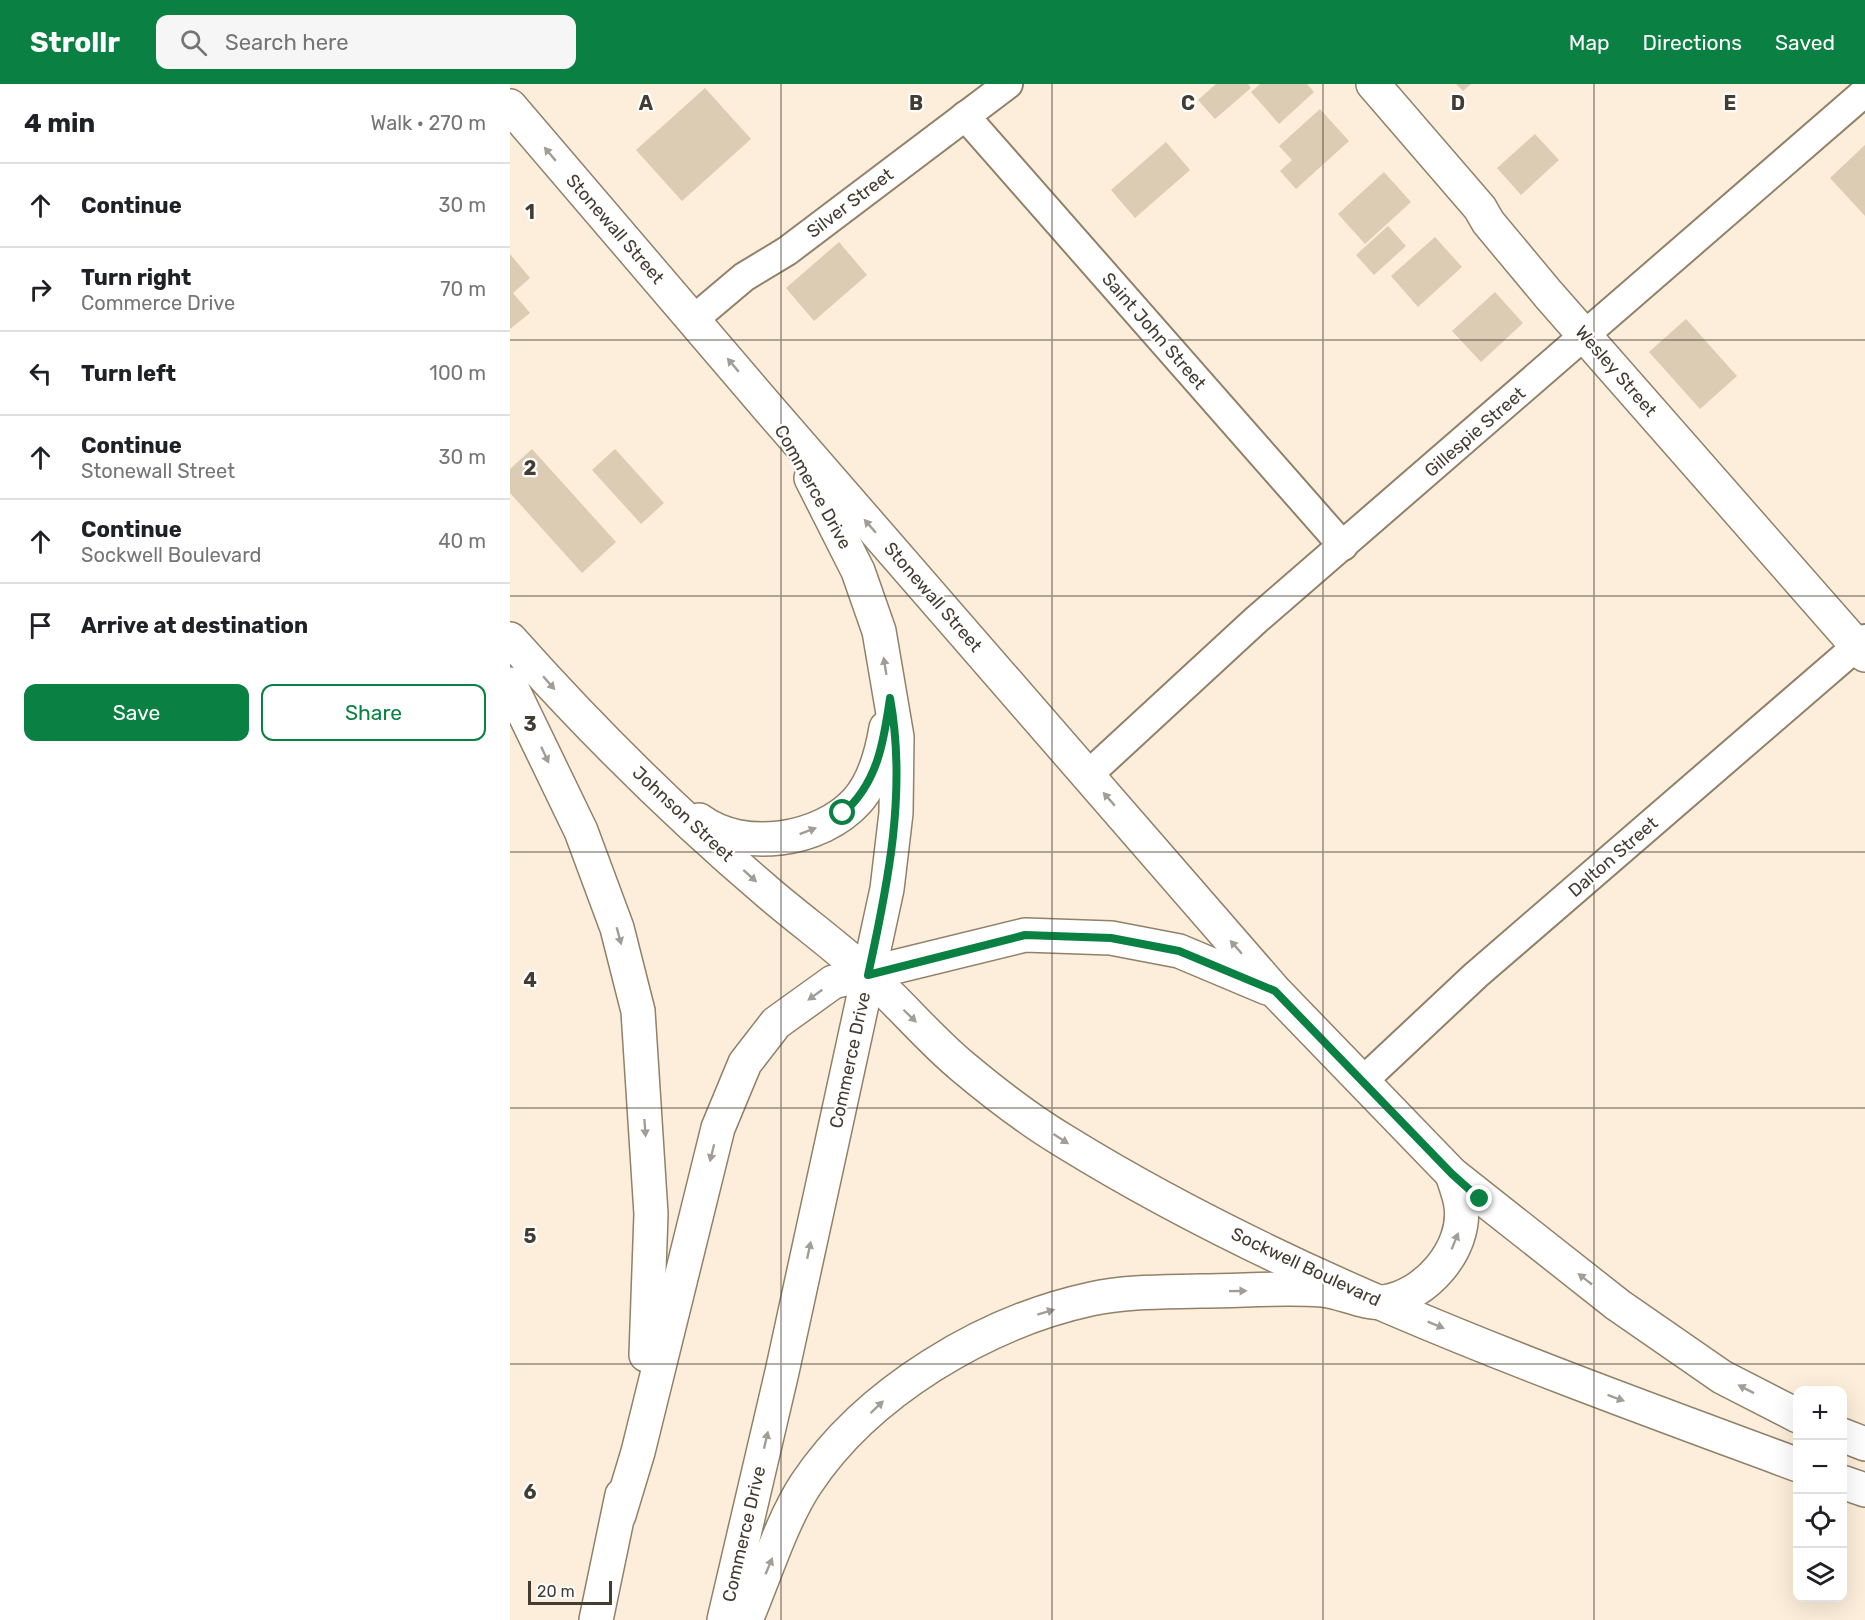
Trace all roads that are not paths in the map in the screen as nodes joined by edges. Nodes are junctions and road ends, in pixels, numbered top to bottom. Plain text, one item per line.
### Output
1 (1008, 84) edge
2 (1373, 84) edge
3 (1865, 92) edge
4 (510, 106) edge
5 (965, 116) junction
6 (693, 320) junction
7 (1586, 336) junction
8 (770, 410) junction
9 (1343, 546) junction
10 (510, 639) edge
11 (1862, 646) edge
12 (510, 684) edge
13 (890, 698) junction
14 (1088, 776) junction
15 (658, 792) junction
16 (868, 975) junction
17 (1275, 991) junction
18 (1364, 1080) junction
19 (1452, 1174) junction
20 (1382, 1303) junction
21 (1793, 1414) edge
22 (1847, 1437) edge
23 (1865, 1444) edge
24 (1793, 1464) edge
25 (1847, 1484) edge
26 (1865, 1490) edge
27 (619, 1515) junction
28 (596, 1620) edge
29 (724, 1620) edge
30 (746, 1620) edge

1 - 5 street, Silver Street
2 - 7 main road, Wesley Street
3 - 7 street, Gillespie Street
6 -> 4 main road, Stonewall Street
5 - 6 street, Silver Street
5 - 9 street, Saint John Street
8 -> 6 main road, Stonewall Street
7 - 9 street, Gillespie Street
7 - 11 main road, Wesley Street
13 -> 8 main road, Commerce Drive
14 -> 8 main road, Stonewall Street
9 - 14 street, Gillespie Street
10 -> 15 main road, Johnson Street
11 - 18 street, Dalton Street
12 -> 27 main road
15 -> 13 main road
13 - 16 main road, Commerce Drive
17 -> 14 main road, Stonewall Street
15 -> 16 main road, Johnson Street
16 - 17 main road
16 -> 20 main road, Sockwell Boulevard
16 -> 27 main road
29 -> 16 main road, Commerce Drive
17 - 18 main road, Stonewall Street
18 - 19 main road
20 -> 19 main road
21 -> 19 main road
20 -> 24 main road, Sockwell Boulevard
30 -> 20 main road
22 - 23 main road
25 - 26 main road
27 - 28 main road

